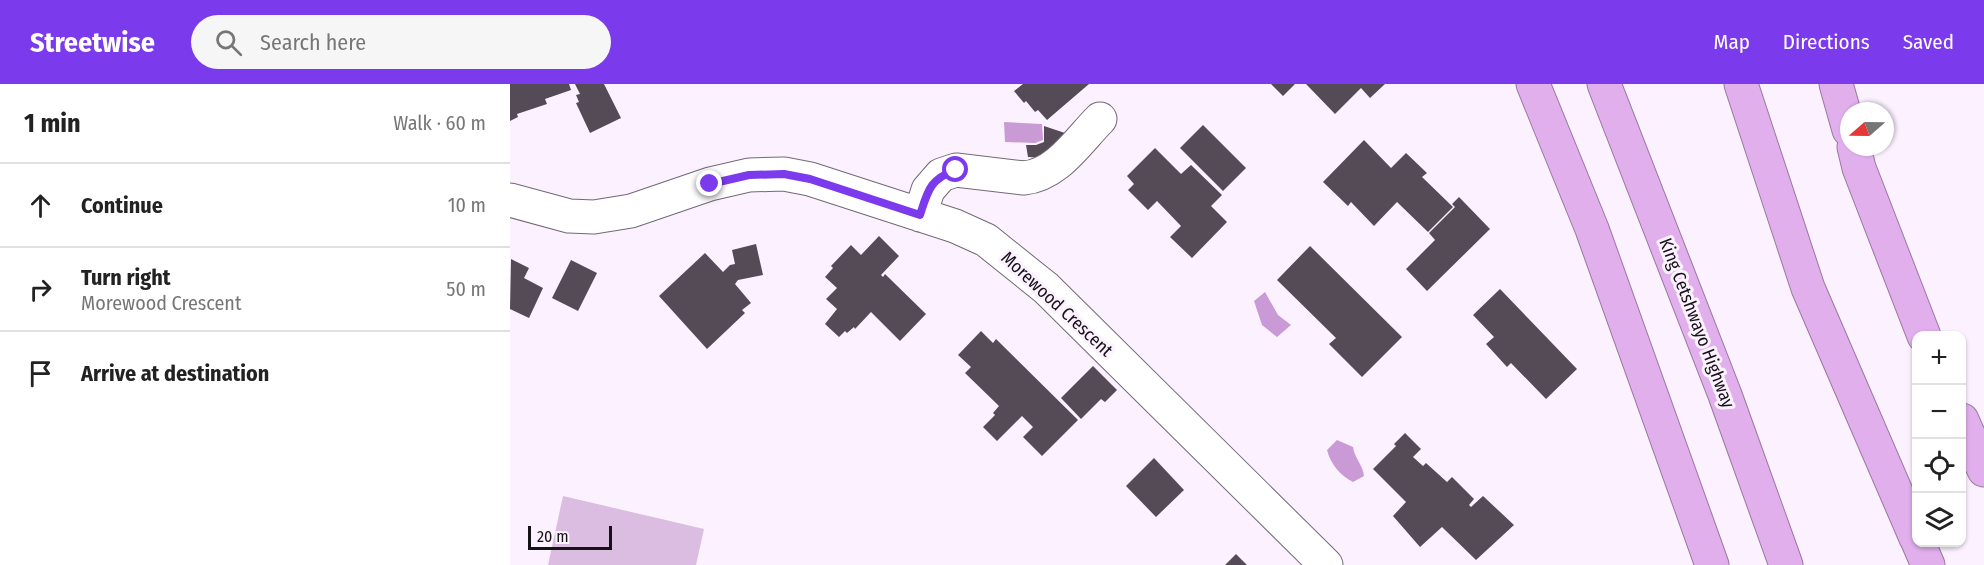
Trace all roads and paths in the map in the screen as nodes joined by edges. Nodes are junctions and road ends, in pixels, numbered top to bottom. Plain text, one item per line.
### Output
1 (1532, 84) edge
2 (1604, 84) edge
3 (1741, 84) edge
4 (1836, 84) edge
5 (1841, 102) edge
6 (1100, 119) dead end
7 (1856, 156) edge
8 (510, 200) edge
9 (920, 215) junction
10 (1922, 331) edge
11 (1725, 395) junction
12 (1966, 429) edge
13 (1984, 470) edge
14 (1912, 527) edge
15 (1920, 547) edge
16 (1326, 565) edge
17 (1693, 565) edge
18 (1712, 565) edge
19 (1786, 565) edge
20 (1806, 565) edge
21 (1928, 565) edge

1 - 17 highway
1 - 18 highway
2 - 11 highway, King Cetshwayo Highway
3 - 14 highway
4 - 5 highway
6 - 9 street
7 - 10 highway
8 - 9 street, Morewood Crescent
9 - 16 street, Morewood Crescent
11 - 19 highway, King Cetshwayo Highway
11 - 20 highway
12 - 13 highway
15 - 21 highway

